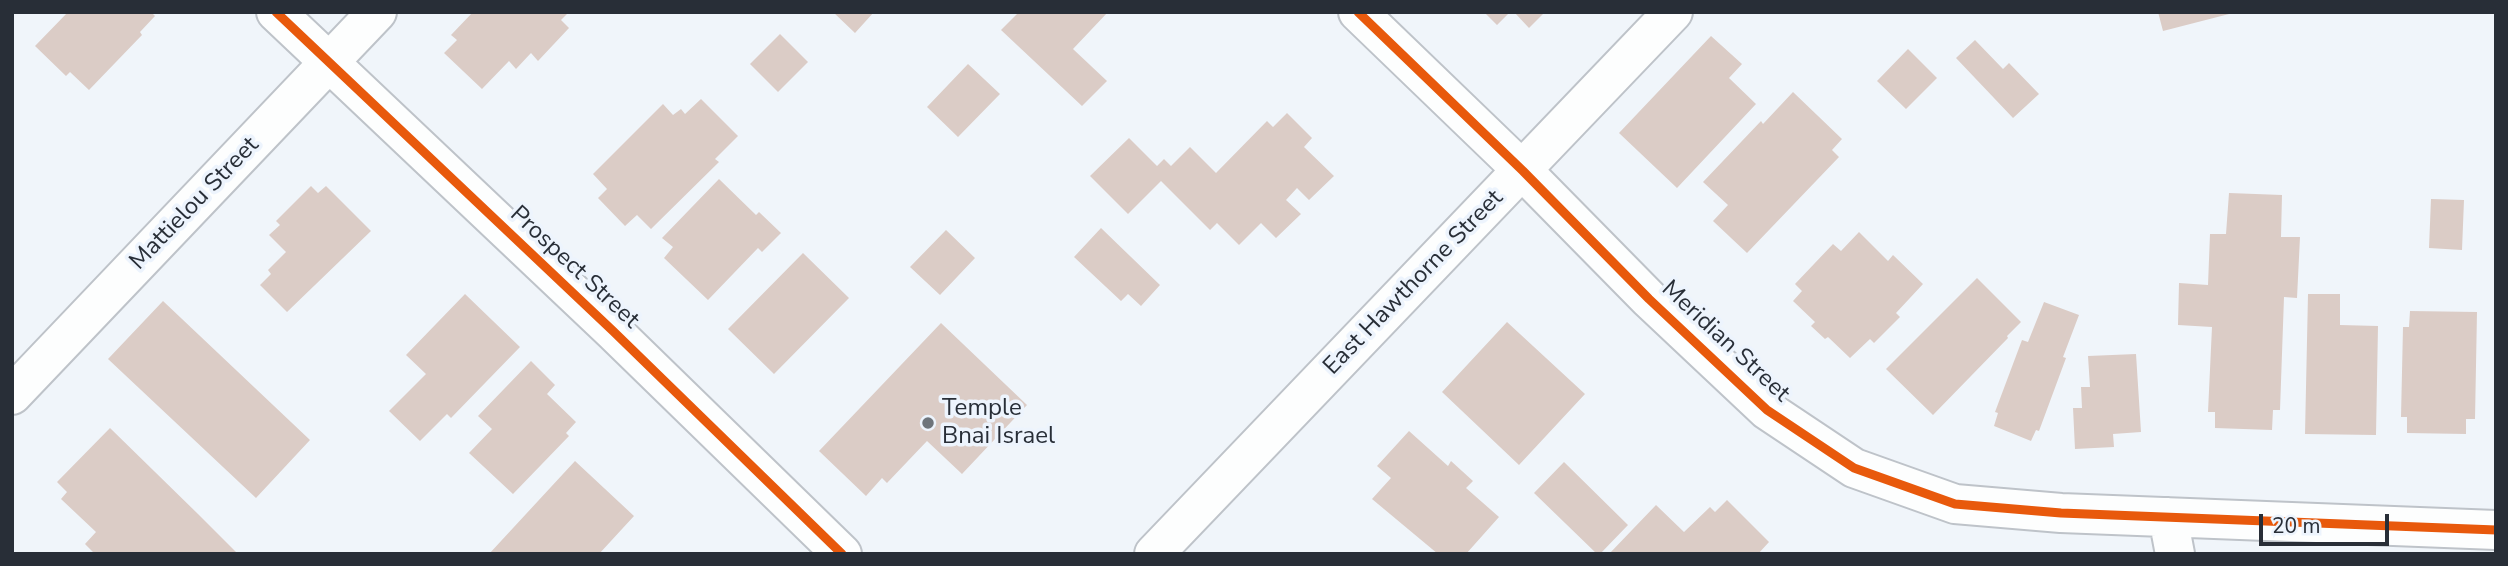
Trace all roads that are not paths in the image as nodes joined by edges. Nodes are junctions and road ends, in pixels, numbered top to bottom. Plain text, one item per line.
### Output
1 (276, 12) edge
2 (377, 12) edge
3 (1359, 12) edge
4 (1673, 12) edge
5 (328, 63) junction
6 (1523, 171) junction
7 (12, 395) edge
8 (2496, 530) edge
9 (2171, 536) edge
10 (842, 554) edge
11 (1154, 554) edge

1 - 5 street, Prospect Street
2 - 5 street, Mattielou Street
3 - 6 street, Meridian Street
4 - 6 street, East Hawthorne Street
5 - 7 street, Mattielou Street
5 - 10 street, Prospect Street
6 - 9 street, Meridian Street
6 - 11 street, East Hawthorne Street
8 - 9 street, Meridian Street

